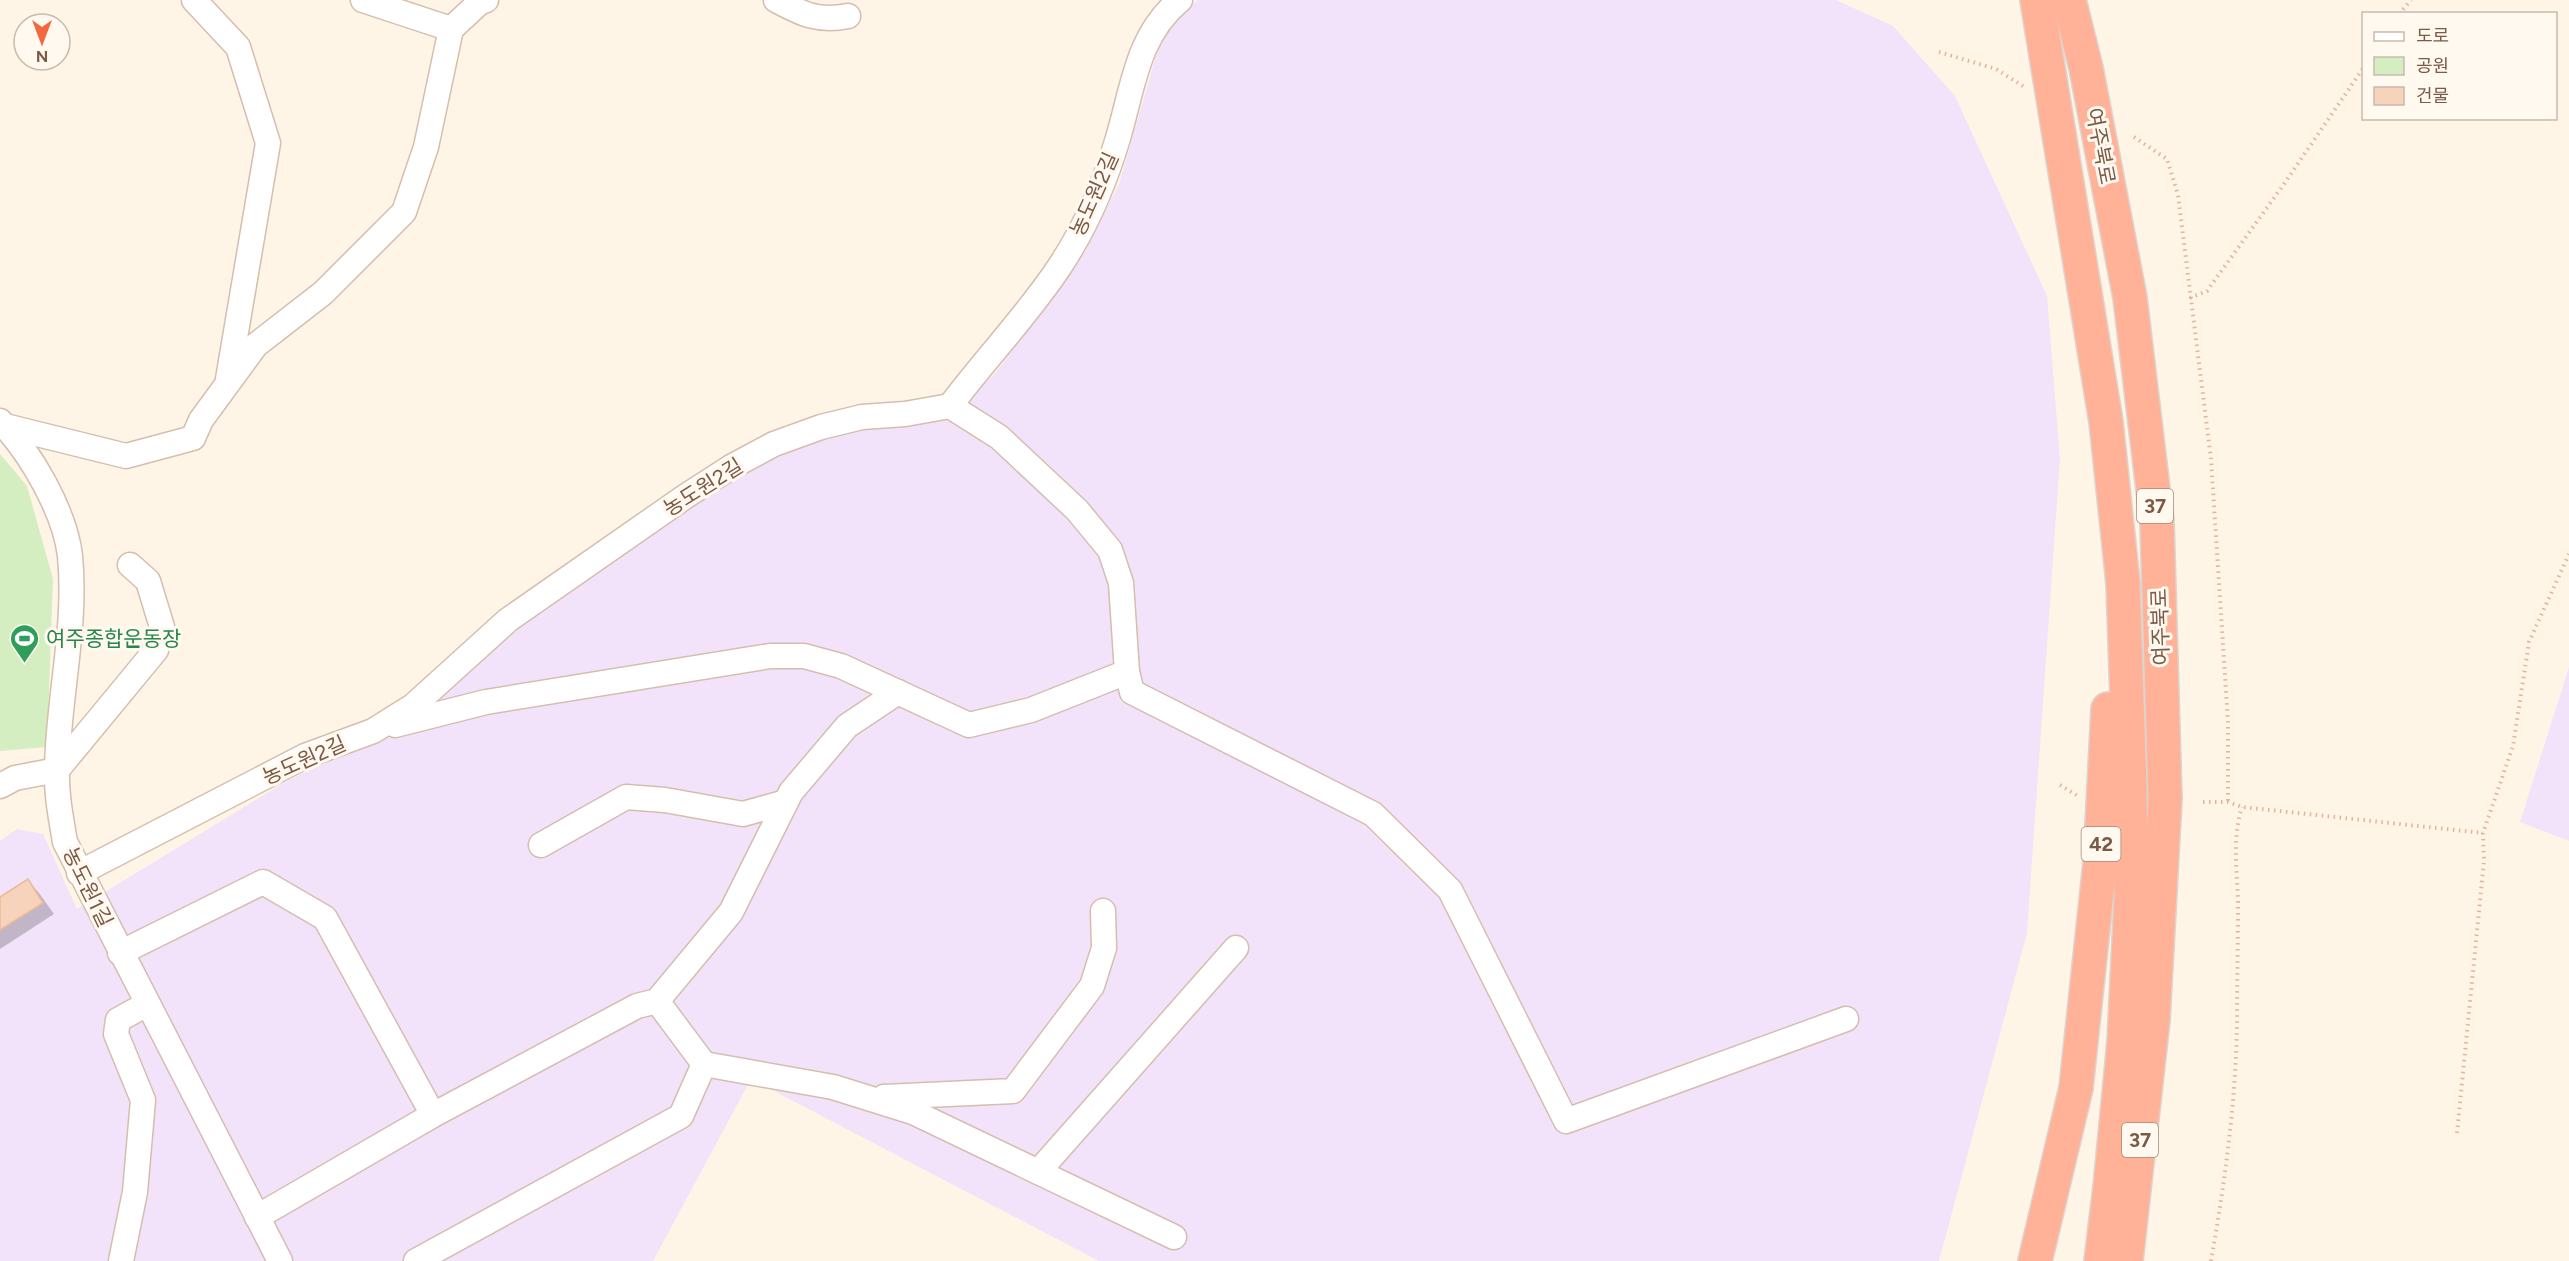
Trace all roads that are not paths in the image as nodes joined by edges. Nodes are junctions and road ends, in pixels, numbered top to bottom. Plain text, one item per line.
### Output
1 (194, 0) edge
2 (363, 0) edge
3 (486, 0) edge
4 (776, 0) edge
5 (1180, 0) edge
6 (2037, 0) edge
7 (2069, 0) edge
8 (848, 16) dead end
9 (452, 29) junction
10 (228, 384) junction
11 (950, 406) junction
12 (2106, 422) junction
13 (2, 423) edge
14 (130, 565) dead end
15 (1127, 672) junction
16 (898, 692) junction
17 (373, 731) junction
18 (57, 770) junction
19 (0, 786) edge
20 (786, 802) junction
21 (541, 845) dead end
22 (79, 873) junction
23 (1103, 911) dead end
24 (1236, 948) dead end
25 (120, 953) junction
26 (657, 1001) junction
27 (147, 1004) junction
28 (1846, 1019) dead end
29 (704, 1064) junction
30 (867, 1097) junction
31 (433, 1115) junction
32 (1038, 1172) junction
33 (257, 1217) junction
34 (1174, 1237) dead end
35 (121, 1261) edge
36 (280, 1261) edge
37 (416, 1261) edge
38 (2035, 1261) edge
39 (2100, 1261) edge
40 (2126, 1261) edge

1 - 10 street
2 - 9 street
3 - 9 street
4 - 8 street
5 - 11 street, 농도원2길
6 - 12 highway, 여주북로 / 37
7 - 40 highway, 여주북로 / 37
9 - 10 street
10 - 13 street
11 - 15 street
11 - 17 street, 농도원2길
12 - 38 highway, 42
12 - 39 highway, 여주북로 / 37
13 - 18 street, 농도원1길
14 - 18 street
15 - 16 street
15 - 28 street
16 - 17 street
16 - 20 street
17 - 22 street, 농도원2길
18 - 19 street
18 - 22 street, 농도원1길
20 - 21 street
20 - 26 street
22 - 25 street, 농도원1길
23 - 30 street
24 - 32 street
25 - 27 street, 농도원1길
25 - 31 street
26 - 29 street
26 - 31 street
27 - 33 street, 농도원1길
27 - 35 street
29 - 30 street
29 - 37 street
30 - 32 street
31 - 33 street
32 - 34 street
33 - 36 street, 농도원1길

